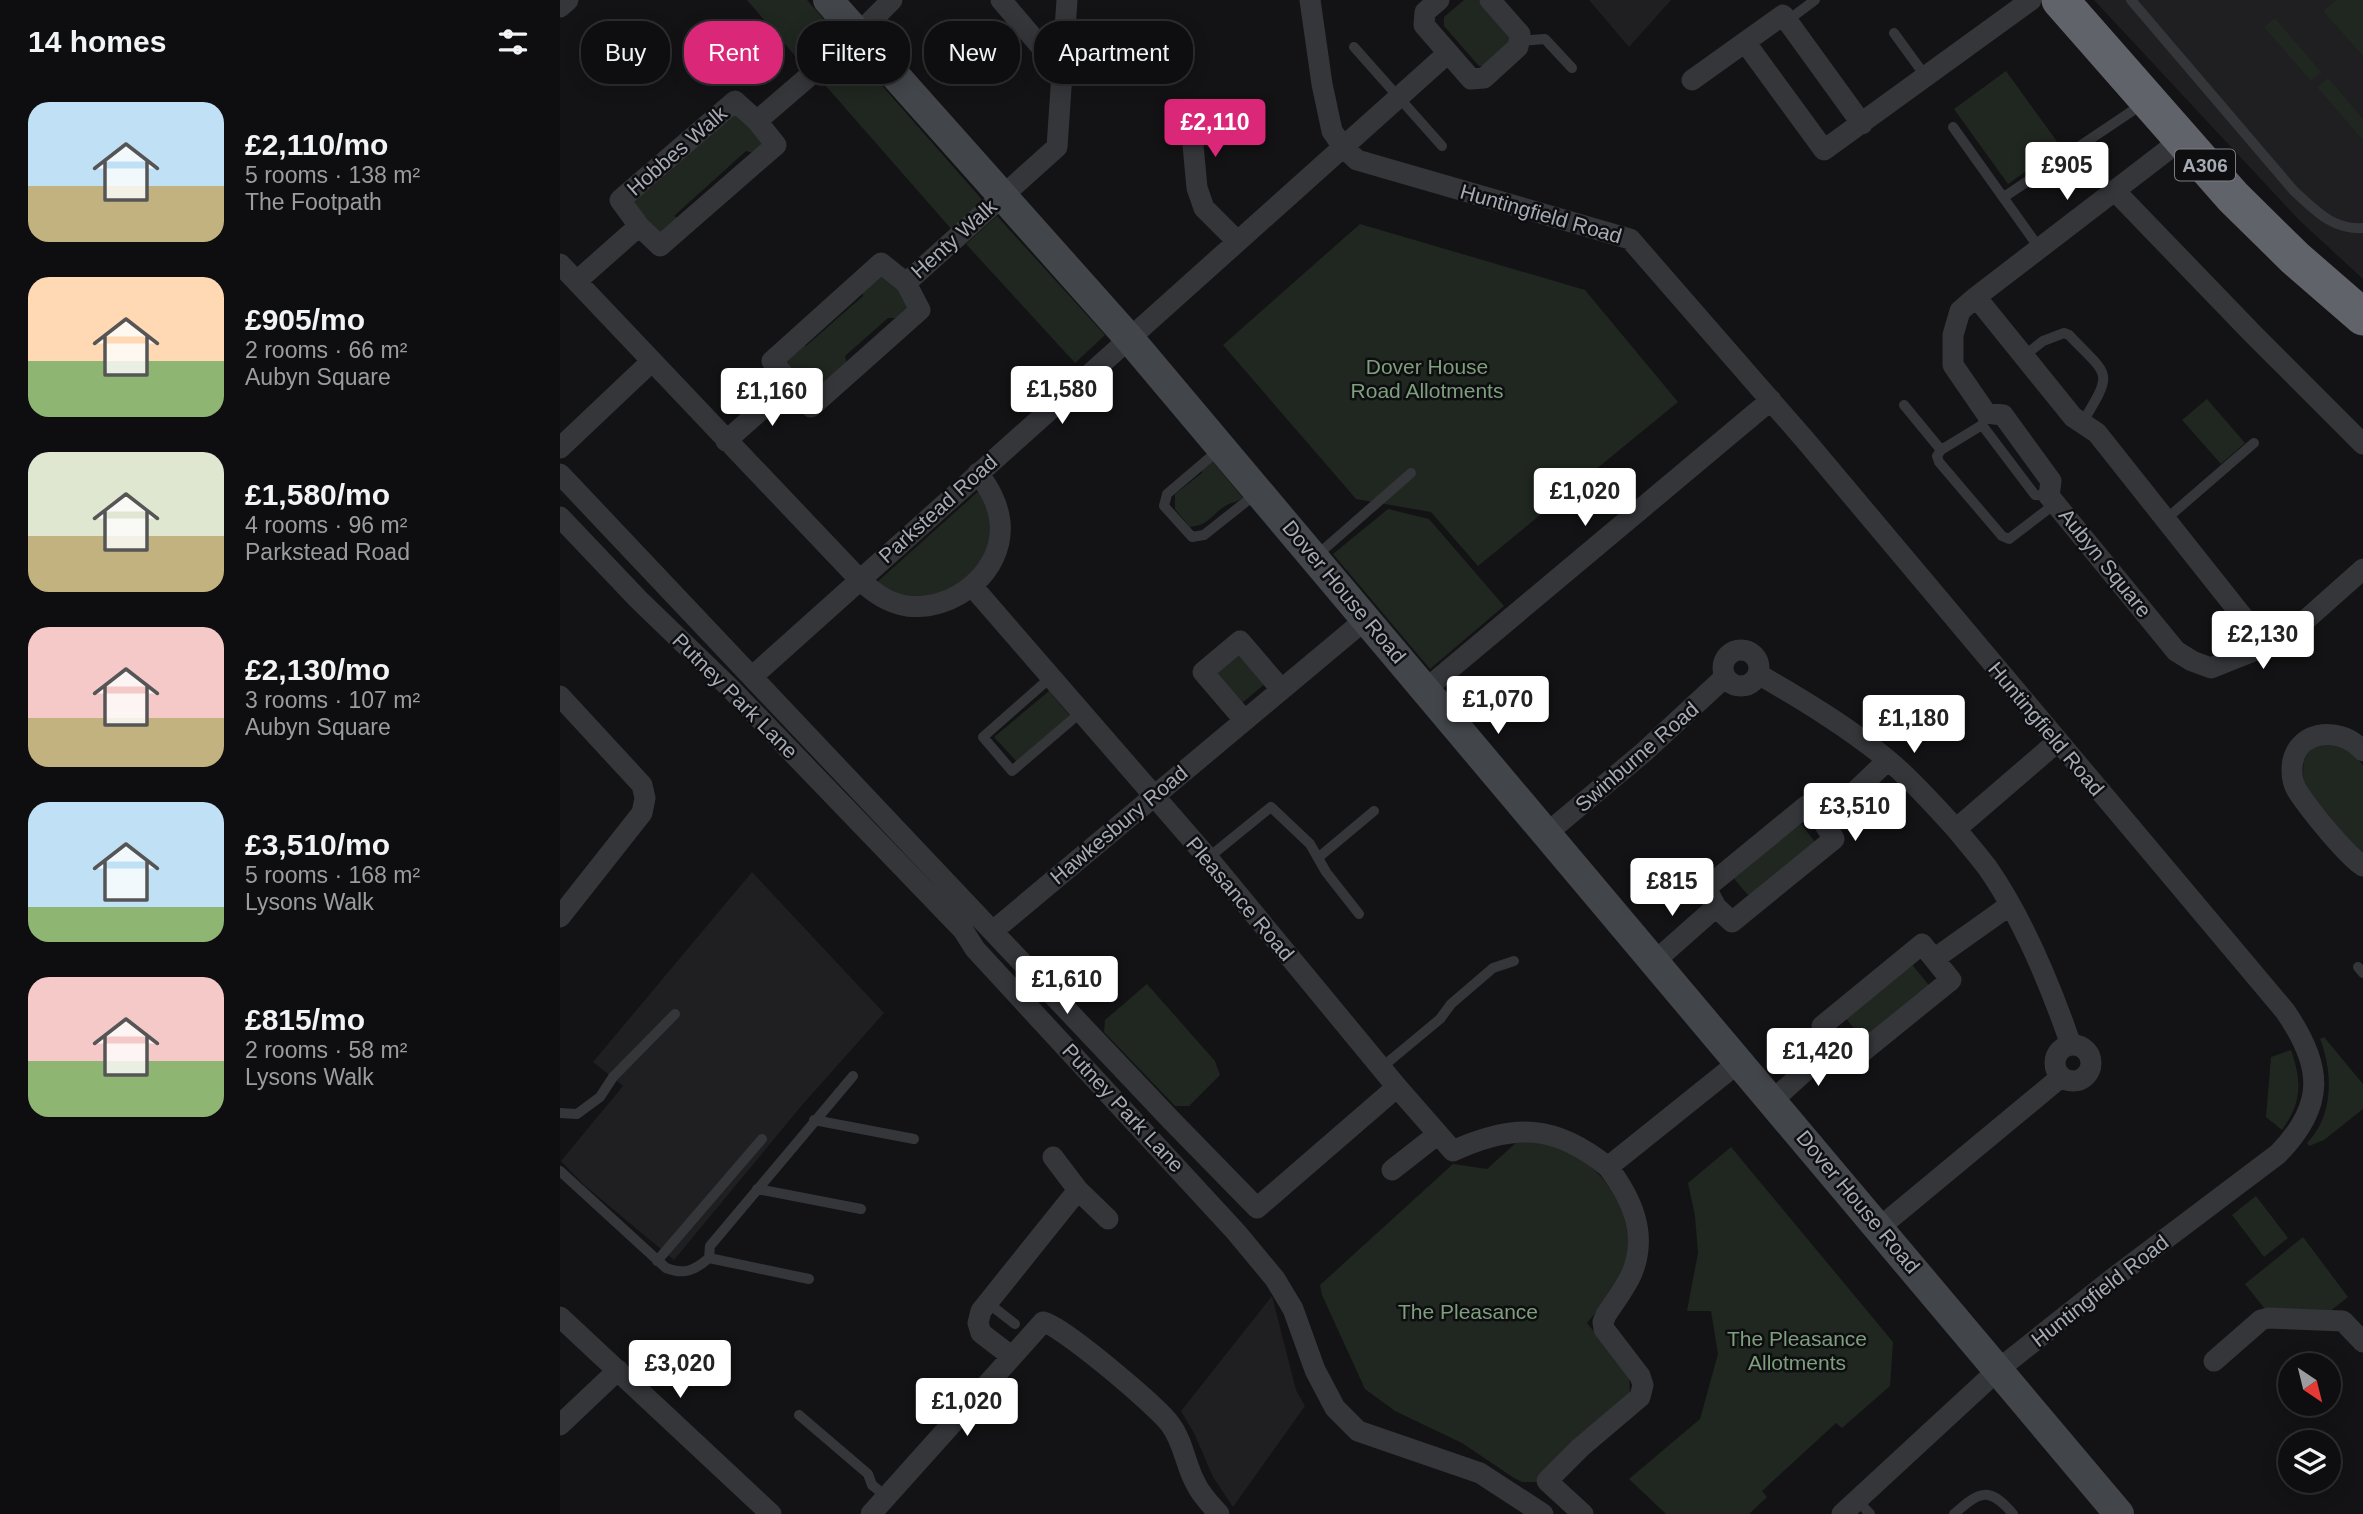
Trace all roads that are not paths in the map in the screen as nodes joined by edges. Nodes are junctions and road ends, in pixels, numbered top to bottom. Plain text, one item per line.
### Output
1 (568, 0) edge
2 (828, 0) edge
3 (892, 0) edge
4 (1001, 0) edge
5 (1067, 0) edge
6 (1310, 0) edge
7 (1439, 0) edge
8 (1490, 0) edge
9 (1815, 0) edge
10 (2031, 0) edge
11 (2060, 0) edge
12 (2131, 0) edge
13 (560, 7) edge
14 (847, 21) edge
15 (871, 21) edge
16 (1066, 21) edge
17 (1787, 21) junction
18 (1894, 33) dead end
19 (1034, 39) edge
20 (1519, 41) junction
21 (1745, 42) junction
22 (1354, 47) dead end
23 (1448, 52) junction
24 (1572, 68) dead end
25 (1926, 76) junction
26 (1692, 80) dead end
27 (800, 84) edge
28 (903, 84) edge
29 (1062, 84) edge
30 (1399, 97) junction
31 (2149, 100) junction
32 (757, 121) junction
33 (1862, 124) junction
34 (1953, 127) dead end
35 (1192, 134) dead end
36 (2182, 139) junction
37 (1443, 146) dead end
38 (1343, 147) junction
39 (2116, 192) junction
40 (1003, 195) junction
41 (2004, 197) junction
42 (639, 226) junction
43 (2363, 228) edge
44 (1237, 241) junction
45 (2040, 248) junction
46 (560, 264) edge
47 (577, 281) junction
48 (906, 283) junction
49 (1976, 297) junction
50 (2363, 317) edge
51 (1128, 337) junction
52 (2024, 356) junction
53 (652, 361) junction
54 (790, 384) junction
55 (1771, 400) junction
56 (1904, 405) dead end
57 (1984, 419) junction
58 (2082, 423) junction
59 (726, 441) junction
60 (2254, 443) dead end
61 (2363, 444) edge
62 (560, 447) edge
63 (1222, 447) junction
64 (1941, 450) junction
65 (978, 472) junction
66 (1411, 473) dead end
67 (560, 474) edge
68 (1259, 491) junction
69 (2052, 499) junction
70 (560, 517) edge
71 (2165, 520) junction
72 (1315, 557) junction
73 (2363, 569) edge
74 (860, 580) junction
75 (972, 586) junction
76 (1366, 619) junction
77 (2266, 646) junction
78 (1758, 674) junction
79 (753, 676) junction
80 (1725, 677) junction
81 (1050, 678) junction
82 (1281, 689) junction
83 (1426, 689) junction
84 (560, 696) edge
85 (1080, 713) junction
86 (1244, 720) junction
87 (2057, 742) junction
88 (2363, 751) edge
89 (1888, 760) junction
90 (1153, 796) junction
91 (1374, 811) dead end
92 (1823, 822) junction
93 (1956, 829) junction
94 (1546, 834) junction
95 (1319, 857) junction
96 (1208, 859) junction
97 (2363, 866) edge
98 (2010, 905) junction
99 (1716, 907) junction
100 (1359, 914) dead end
101 (560, 917) edge
102 (993, 931) junction
103 (1934, 959) junction
104 (1514, 961) dead end
105 (1655, 961) junction
106 (675, 1014) dead end
107 (1836, 1043) junction
108 (2071, 1045) junction
109 (1739, 1062) junction
110 (1381, 1068) junction
111 (853, 1076) dead end
112 (2061, 1077) junction
113 (1398, 1087) junction
114 (1772, 1101) junction
115 (560, 1113) edge
116 (814, 1120) junction
117 (1438, 1134) junction
118 (761, 1139) dead end
119 (914, 1139) dead end
120 (1053, 1157) dead end
121 (1608, 1167) junction
122 (1392, 1170) dead end
123 (560, 1171) edge
124 (757, 1189) junction
125 (1078, 1190) junction
126 (861, 1209) dead end
127 (1108, 1219) dead end
128 (1879, 1228) junction
129 (709, 1258) junction
130 (657, 1261) junction
131 (809, 1279) dead end
132 (988, 1303) junction
133 (560, 1317) edge
134 (1015, 1324) dead end
135 (2363, 1342) edge
136 (1011, 1356) junction
137 (2214, 1361) dead end
138 (1999, 1369) junction
139 (618, 1370) junction
140 (799, 1415) dead end
141 (560, 1425) edge
142 (887, 1497) junction
143 (1856, 1509) edge
144 (2009, 1509) edge
145 (1212, 1512) edge
146 (771, 1514) edge
147 (871, 1514) edge
148 (1543, 1514) edge
149 (1583, 1514) edge
150 (1954, 1514) edge
151 (1996, 1514) edge
152 (2119, 1514) edge

1 - 13 street
2 - 14 street, Dover House Road
3 - 15 street, Hobbes Walk
4 - 19 street
5 - 16 street, Henty Walk
6 - 38 street
7 - 23 street
8 - 20 street
9 - 17 lane
10 - 25 street
11 - 31 highway, A306
12 - 43 lane
17 - 21 street
17 - 33 street
18 - 25 lane
20 - 23 street
20 - 24 lane
21 - 26 street
21 - 33 street
22 - 30 lane
23 - 30 street, Parkstead Road
25 - 33 street
27 - 32 street, Hobbes Walk
28 - 40 street, Dover House Road
29 - 40 street, Henty Walk
30 - 37 lane
30 - 38 street, Parkstead Road
31 - 36 highway, A306
31 - 41 lane
32 - 42 street, Hobbes Walk
32 - 42 street, Hobbes Walk
34 - 41 lane
35 - 44 street
36 - 39 street, Aubyn Square
36 - 50 highway, A306
38 - 44 street, Parkstead Road
38 - 55 street, Huntingfield Road
39 - 45 street, Aubyn Square
39 - 61 street
40 - 48 street, Henty Walk
40 - 51 street, Dover House Road
41 - 45 lane
42 - 47 street, Hobbes Walk
44 - 51 street, Parkstead Road
45 - 49 street, Aubyn Square
46 - 47 street
47 - 53 street
48 - 54 street, Henty Walk
48 - 54 street, Henty Walk
49 - 52 street
49 - 57 street, Aubyn Square
51 - 63 street, Dover House Road
51 - 65 street, Parkstead Road
52 - 58 street
52 - 58 lane
53 - 59 street
53 - 62 street
54 - 59 street
55 - 83 street
55 - 87 street, Huntingfield Road
56 - 64 lane
57 - 64 lane
57 - 69 street, Aubyn Square
58 - 71 street
59 - 74 street
60 - 71 lane
63 - 68 street, Dover House Road
63 - 68 lane
64 - 69 lane
65 - 74 street, Parkstead Road
65 - 75 street
66 - 72 lane
67 - 79 street, Putney Park Lane
68 - 72 street, Dover House Road
69 - 77 street, Aubyn Square
70 - 148 street, Putney Park Lane
71 - 77 street
72 - 76 street, Dover House Road
73 - 77 street, Aubyn Square
74 - 75 street
74 - 79 street, Parkstead Road
75 - 81 street, Pleasance Road
76 - 82 street, Hawkesbury Road
76 - 83 street, Dover House Road
78 - 80 street
78 - 80 street, Swinburne Road
78 - 89 street, Swinburne Road
79 - 102 street, Putney Park Lane
80 - 94 street, Swinburne Road
81 - 85 street, Pleasance Road
81 - 85 lane
82 - 86 street, Hawkesbury Road
82 - 86 street
83 - 94 street, Dover House Road
84 - 101 street
85 - 90 street, Pleasance Road
86 - 90 street, Hawkesbury Road
87 - 93 street
87 - 138 street, Huntingfield Road
88 - 97 street
89 - 92 street
89 - 93 street, Swinburne Road
90 - 96 street, Pleasance Road
90 - 102 street, Hawkesbury Road
91 - 95 lane
92 - 99 street
92 - 99 street
93 - 98 street, Swinburne Road
94 - 105 street, Dover House Road
95 - 96 lane
95 - 100 lane
96 - 110 street, Pleasance Road
98 - 103 street
98 - 108 street, Swinburne Road
99 - 105 street
102 - 113 street, Putney Park Lane
103 - 107 street
103 - 107 street
104 - 110 lane
105 - 109 street, Dover House Road
106 - 115 lane
107 - 114 street
108 - 112 street
108 - 112 street
109 - 114 street, Dover House Road
109 - 121 street
110 - 113 street, Pleasance Road
111 - 116 lane
112 - 128 street
113 - 117 street
114 - 128 street, Dover House Road
116 - 119 lane
116 - 124 lane
117 - 121 street
117 - 122 street
118 - 130 lane
120 - 125 street
121 - 149 street
123 - 130 lane
124 - 126 lane
124 - 129 lane
125 - 127 street
125 - 132 street
128 - 138 street, Dover House Road
129 - 130 lane
129 - 131 lane
132 - 134 lane
132 - 136 street
133 - 139 street
135 - 137 street
136 - 142 street
136 - 145 street
138 - 143 street, Huntingfield Road
138 - 152 street, Dover House Road
139 - 141 street
139 - 146 street
140 - 142 lane
142 - 147 street
144 - 150 lane
144 - 151 lane

